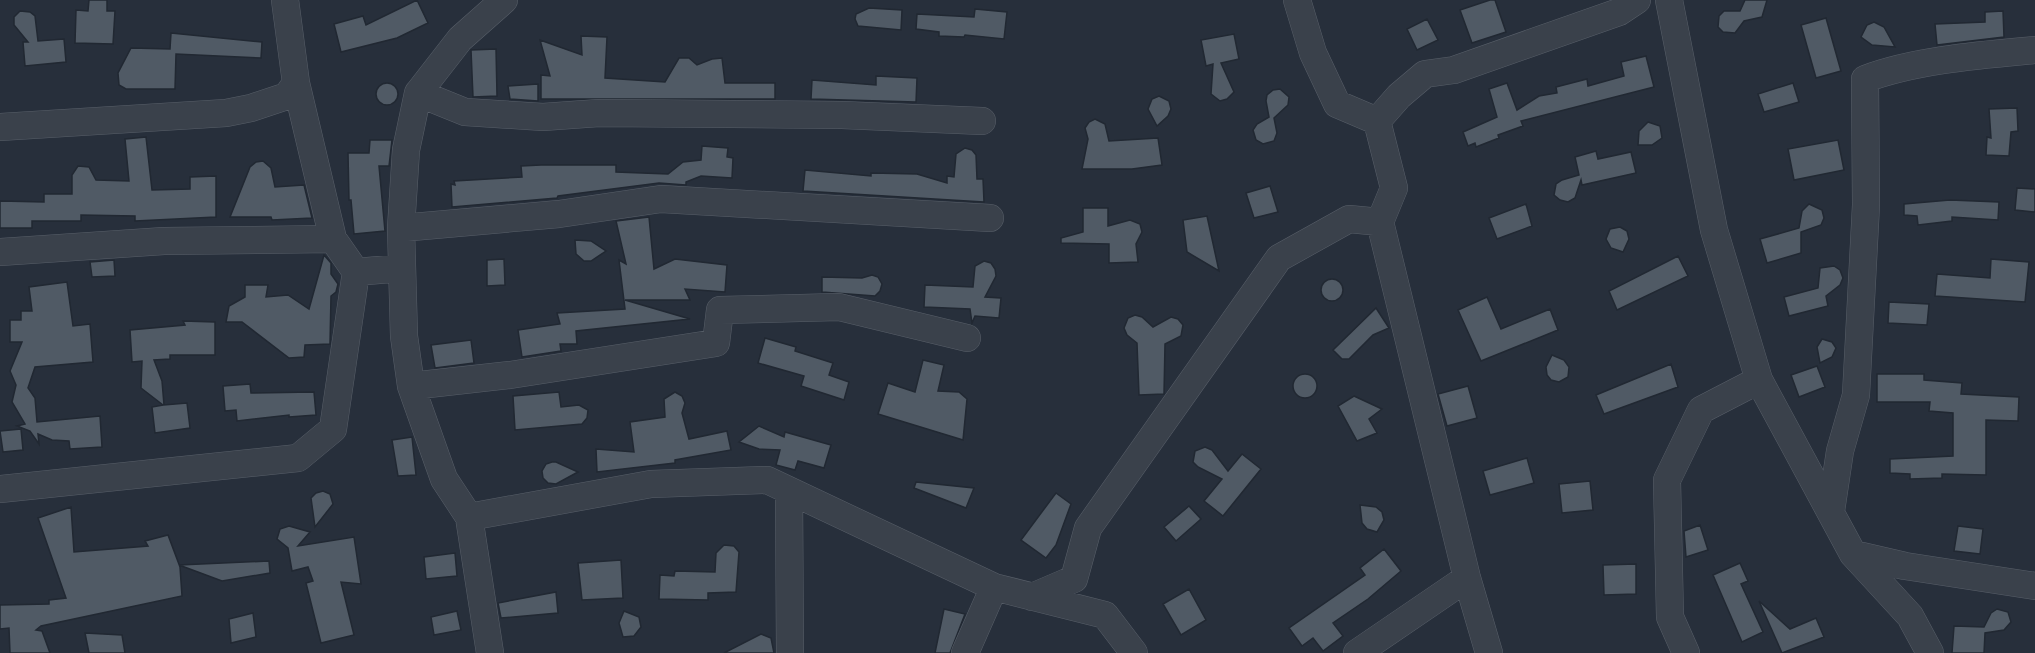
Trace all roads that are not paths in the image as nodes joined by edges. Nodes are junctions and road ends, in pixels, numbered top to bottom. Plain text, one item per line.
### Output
1 (285, 0) edge
2 (504, 0) edge
3 (1297, 0) edge
4 (1637, 0) edge
5 (1669, 0) edge
6 (2035, 50) edge
7 (296, 83) junction
8 (418, 93) junction
9 (1377, 121) junction
10 (982, 122) dead end
11 (0, 127) edge
12 (990, 218) dead end
13 (1380, 222) junction
14 (401, 228) junction
15 (333, 239) junction
16 (0, 252) edge
17 (402, 268) junction
18 (356, 272) junction
19 (967, 338) dead end
20 (1759, 380) junction
21 (411, 386) junction
22 (0, 489) edge
23 (789, 491) junction
24 (1831, 511) junction
25 (469, 517) junction
26 (1852, 554) junction
27 (1467, 578) junction
28 (2035, 585) edge
29 (994, 587) junction
30 (1032, 597) junction
31 (490, 653) edge
32 (790, 653) edge
33 (965, 653) edge
34 (1134, 653) edge
35 (1357, 653) edge
36 (1489, 653) edge
37 (1686, 653) edge
38 (1930, 653) edge

1 - 7 street
2 - 8 street
3 - 9 street
4 - 9 street
5 - 20 street
6 - 24 street
7 - 11 street
7 - 15 street
8 - 10 street
8 - 14 street
9 - 13 street
12 - 14 street
13 - 27 street
13 - 30 street
14 - 17 street
15 - 16 street
15 - 18 street
17 - 18 street
17 - 21 street
18 - 22 street
19 - 21 street
20 - 24 street
20 - 37 street
21 - 25 street
23 - 25 street
23 - 29 street
23 - 32 street
24 - 26 street
25 - 31 street
26 - 28 street
26 - 38 street
27 - 35 street
27 - 36 street
29 - 30 street
29 - 33 street
30 - 34 street

